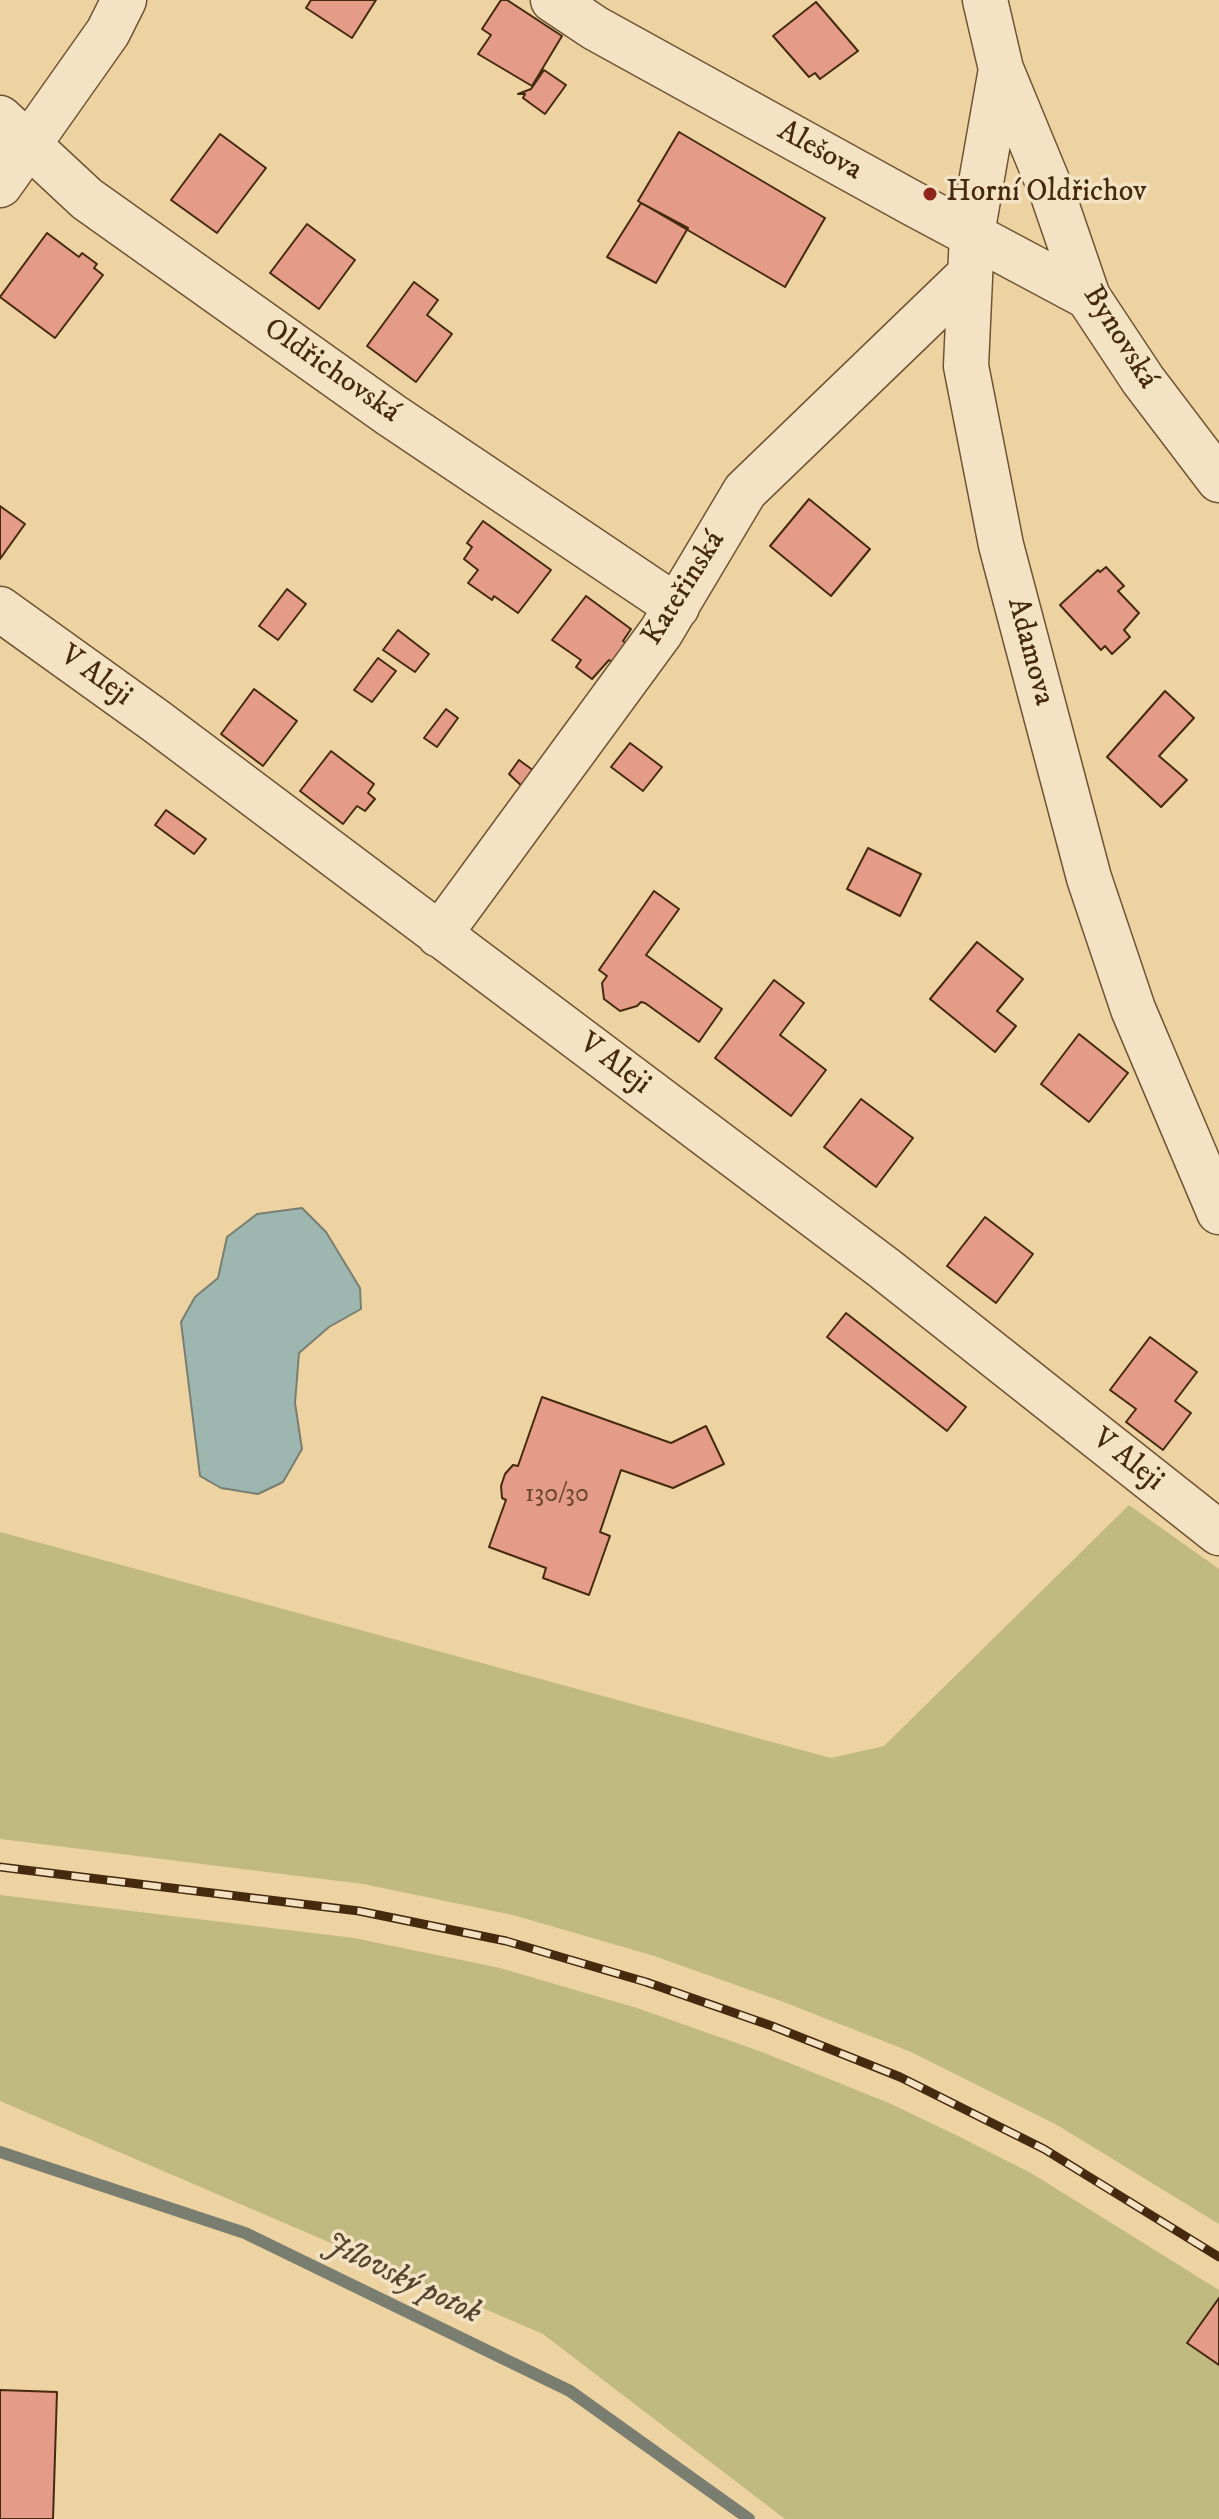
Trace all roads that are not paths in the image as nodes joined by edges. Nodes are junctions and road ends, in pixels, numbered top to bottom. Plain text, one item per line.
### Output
1 (124, 0) edge
2 (553, 0) edge
3 (985, 0) edge
4 (1001, 69) junction
5 (14, 131) edge
6 (0, 185) edge
7 (970, 255) junction
8 (1088, 297) junction
9 (1219, 480) edge
10 (677, 607) junction
11 (0, 609) edge
12 (439, 935) junction
13 (1219, 1212) edge
14 (1219, 1533) edge

1 - 5 street
2 - 7 street, Alešova
3 - 4 street, Bynovská
4 - 7 street, Adamova
4 - 8 street, Bynovská
5 - 6 street
5 - 10 street, Oldřichovská
7 - 8 street, Alešova
7 - 10 street, Kateřinská
7 - 13 street, Adamova
8 - 9 street, Bynovská
10 - 12 street, Kateřinská
11 - 12 street, V Aleji
12 - 14 street, V Aleji

